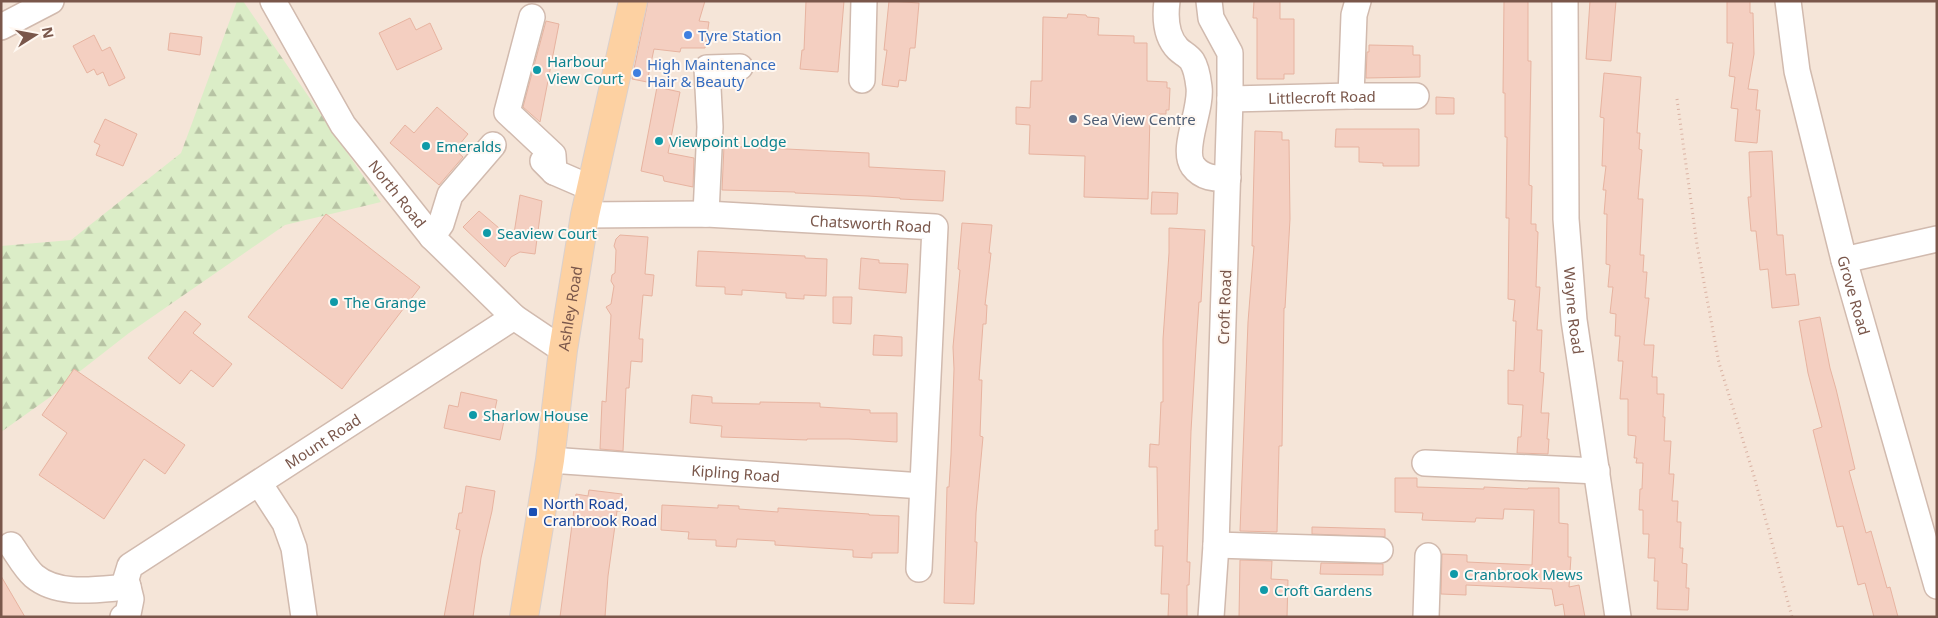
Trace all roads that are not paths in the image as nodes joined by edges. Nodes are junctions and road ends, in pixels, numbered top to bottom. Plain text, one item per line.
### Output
1 (51, 1) edge
2 (272, 1) edge
3 (633, 1) edge
4 (864, 1) edge
5 (1167, 1) edge
6 (1208, 1) edge
7 (1358, 1) edge
8 (1565, 1) edge
9 (1788, 1) edge
10 (532, 17) dead end
11 (1, 26) edge
12 (740, 66) dead end
13 (862, 80) dead end
14 (1351, 96) junction
15 (1416, 96) dead end
16 (1230, 99) junction
17 (490, 107) dead end
18 (493, 145) dead end
19 (554, 172) junction
20 (1228, 178) junction
21 (591, 188) junction
22 (706, 214) junction
23 (585, 215) junction
24 (432, 237) junction
25 (1937, 239) edge
26 (1844, 260) junction
27 (514, 318) junction
28 (563, 350) junction
29 (550, 460) junction
30 (1426, 463) dead end
31 (1597, 471) junction
32 (259, 483) junction
33 (922, 486) junction
34 (11, 545) dead end
35 (1216, 545) junction
36 (1380, 550) dead end
37 (1428, 556) dead end
38 (919, 569) dead end
39 (1937, 586) edge
40 (130, 597) edge
41 (304, 617) edge
42 (524, 617) edge
43 (1211, 617) edge
44 (1426, 617) edge
45 (1618, 617) edge

1 - 11 street
2 - 24 street, North Road
3 - 21 main road, Ashley Road
4 - 13 street
5 - 20 street
6 - 16 street, Croft Road
7 - 14 street
8 - 31 street, Wayne Road
9 - 26 street, Grove Road
10 - 19 street
12 - 22 street
14 - 15 street, Littlecroft Road
14 - 16 street, Littlecroft Road
16 - 20 street, Croft Road
17 - 19 street
18 - 24 street
19 - 21 street
20 - 35 street, Croft Road
21 - 23 main road, Ashley Road
22 - 23 street, Chatsworth Road
22 - 33 street, Chatsworth Road
23 - 28 main road, Ashley Road
24 - 27 street, North Road
25 - 26 street
26 - 39 street, Grove Road
27 - 28 street, North Road
27 - 32 street, Mount Road
28 - 29 main road, Ashley Road
29 - 33 street, Kipling Road
29 - 42 main road, Ashley Road
30 - 31 street
31 - 45 street, Wayne Road
32 - 40 street, Mount Road
32 - 41 street
33 - 38 street, Chatsworth Road
34 - 40 street
35 - 36 street
35 - 43 street, Croft Road
37 - 44 street

